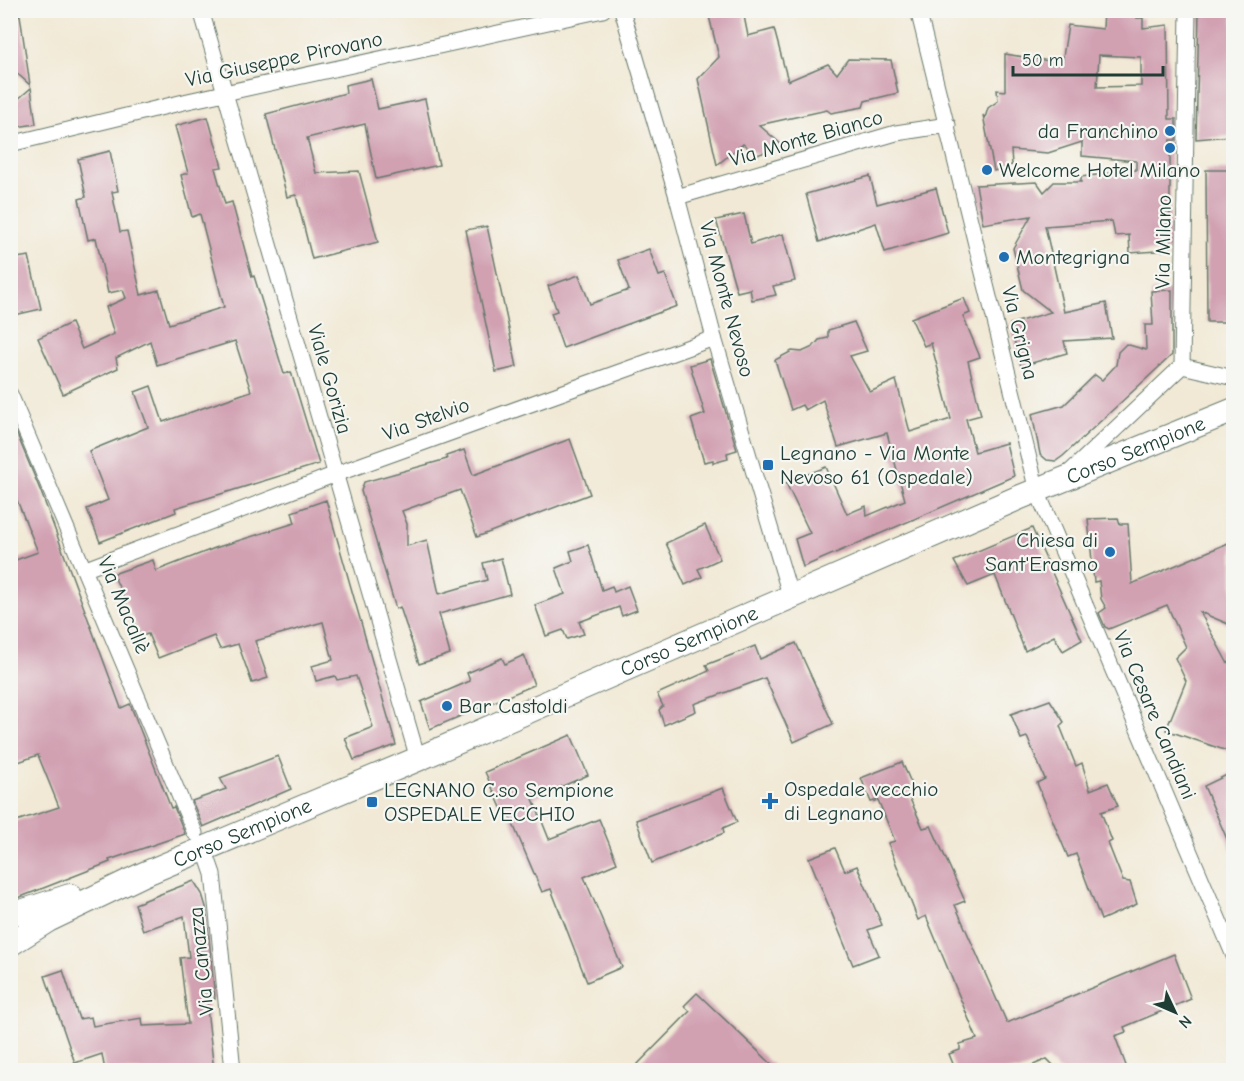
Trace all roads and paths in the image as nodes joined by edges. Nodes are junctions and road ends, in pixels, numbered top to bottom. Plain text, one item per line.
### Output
1 (201, 10) edge
2 (603, 10) edge
3 (622, 10) edge
4 (918, 10) edge
5 (1188, 10) edge
6 (225, 94) junction
7 (948, 125) junction
8 (10, 144) edge
9 (677, 197) junction
10 (714, 339) junction
11 (1182, 366) junction
12 (1233, 378) edge
13 (10, 394) edge
14 (1233, 411) edge
15 (336, 474) junction
16 (1061, 481) junction
17 (1037, 491) junction
18 (86, 569) junction
19 (791, 598) junction
20 (418, 759) junction
21 (200, 840) junction
22 (144, 874) junction
23 (10, 912) edge
24 (10, 945) edge
25 (1233, 956) edge
26 (233, 1071) edge

1 - 6 street, Viale Gorizia
2 - 6 street, Via Giuseppe Pirovano
3 - 9 street, Via Monte Nevoso
4 - 7 street, Via Grigna
5 - 11 street, Via Milano
6 - 8 street, Via Giuseppe Pirovano
6 - 15 street, Viale Gorizia
7 - 9 street, Via Monte Bianco
7 - 17 street, Via Grigna
9 - 10 street, Via Monte Nevoso
10 - 15 street, Via Stelvio
10 - 19 street, Via Monte Nevoso
11 - 12 street
11 - 16 street
13 - 18 street, Via Macallè
14 - 16 main road, Corso Sempione
15 - 18 street, Via Stelvio
15 - 20 street, Viale Gorizia
16 - 17 main road, Corso Sempione
17 - 19 main road, Corso Sempione
17 - 25 street, Via Cesare Candiani
18 - 21 street, Via Macallè
19 - 20 main road, Corso Sempione
20 - 21 main road, Corso Sempione
21 - 22 main road, Corso Sempione
21 - 26 street, Via Canazza
22 - 23 main road, Corso Sempione
22 - 24 main road, Corso Sempione

